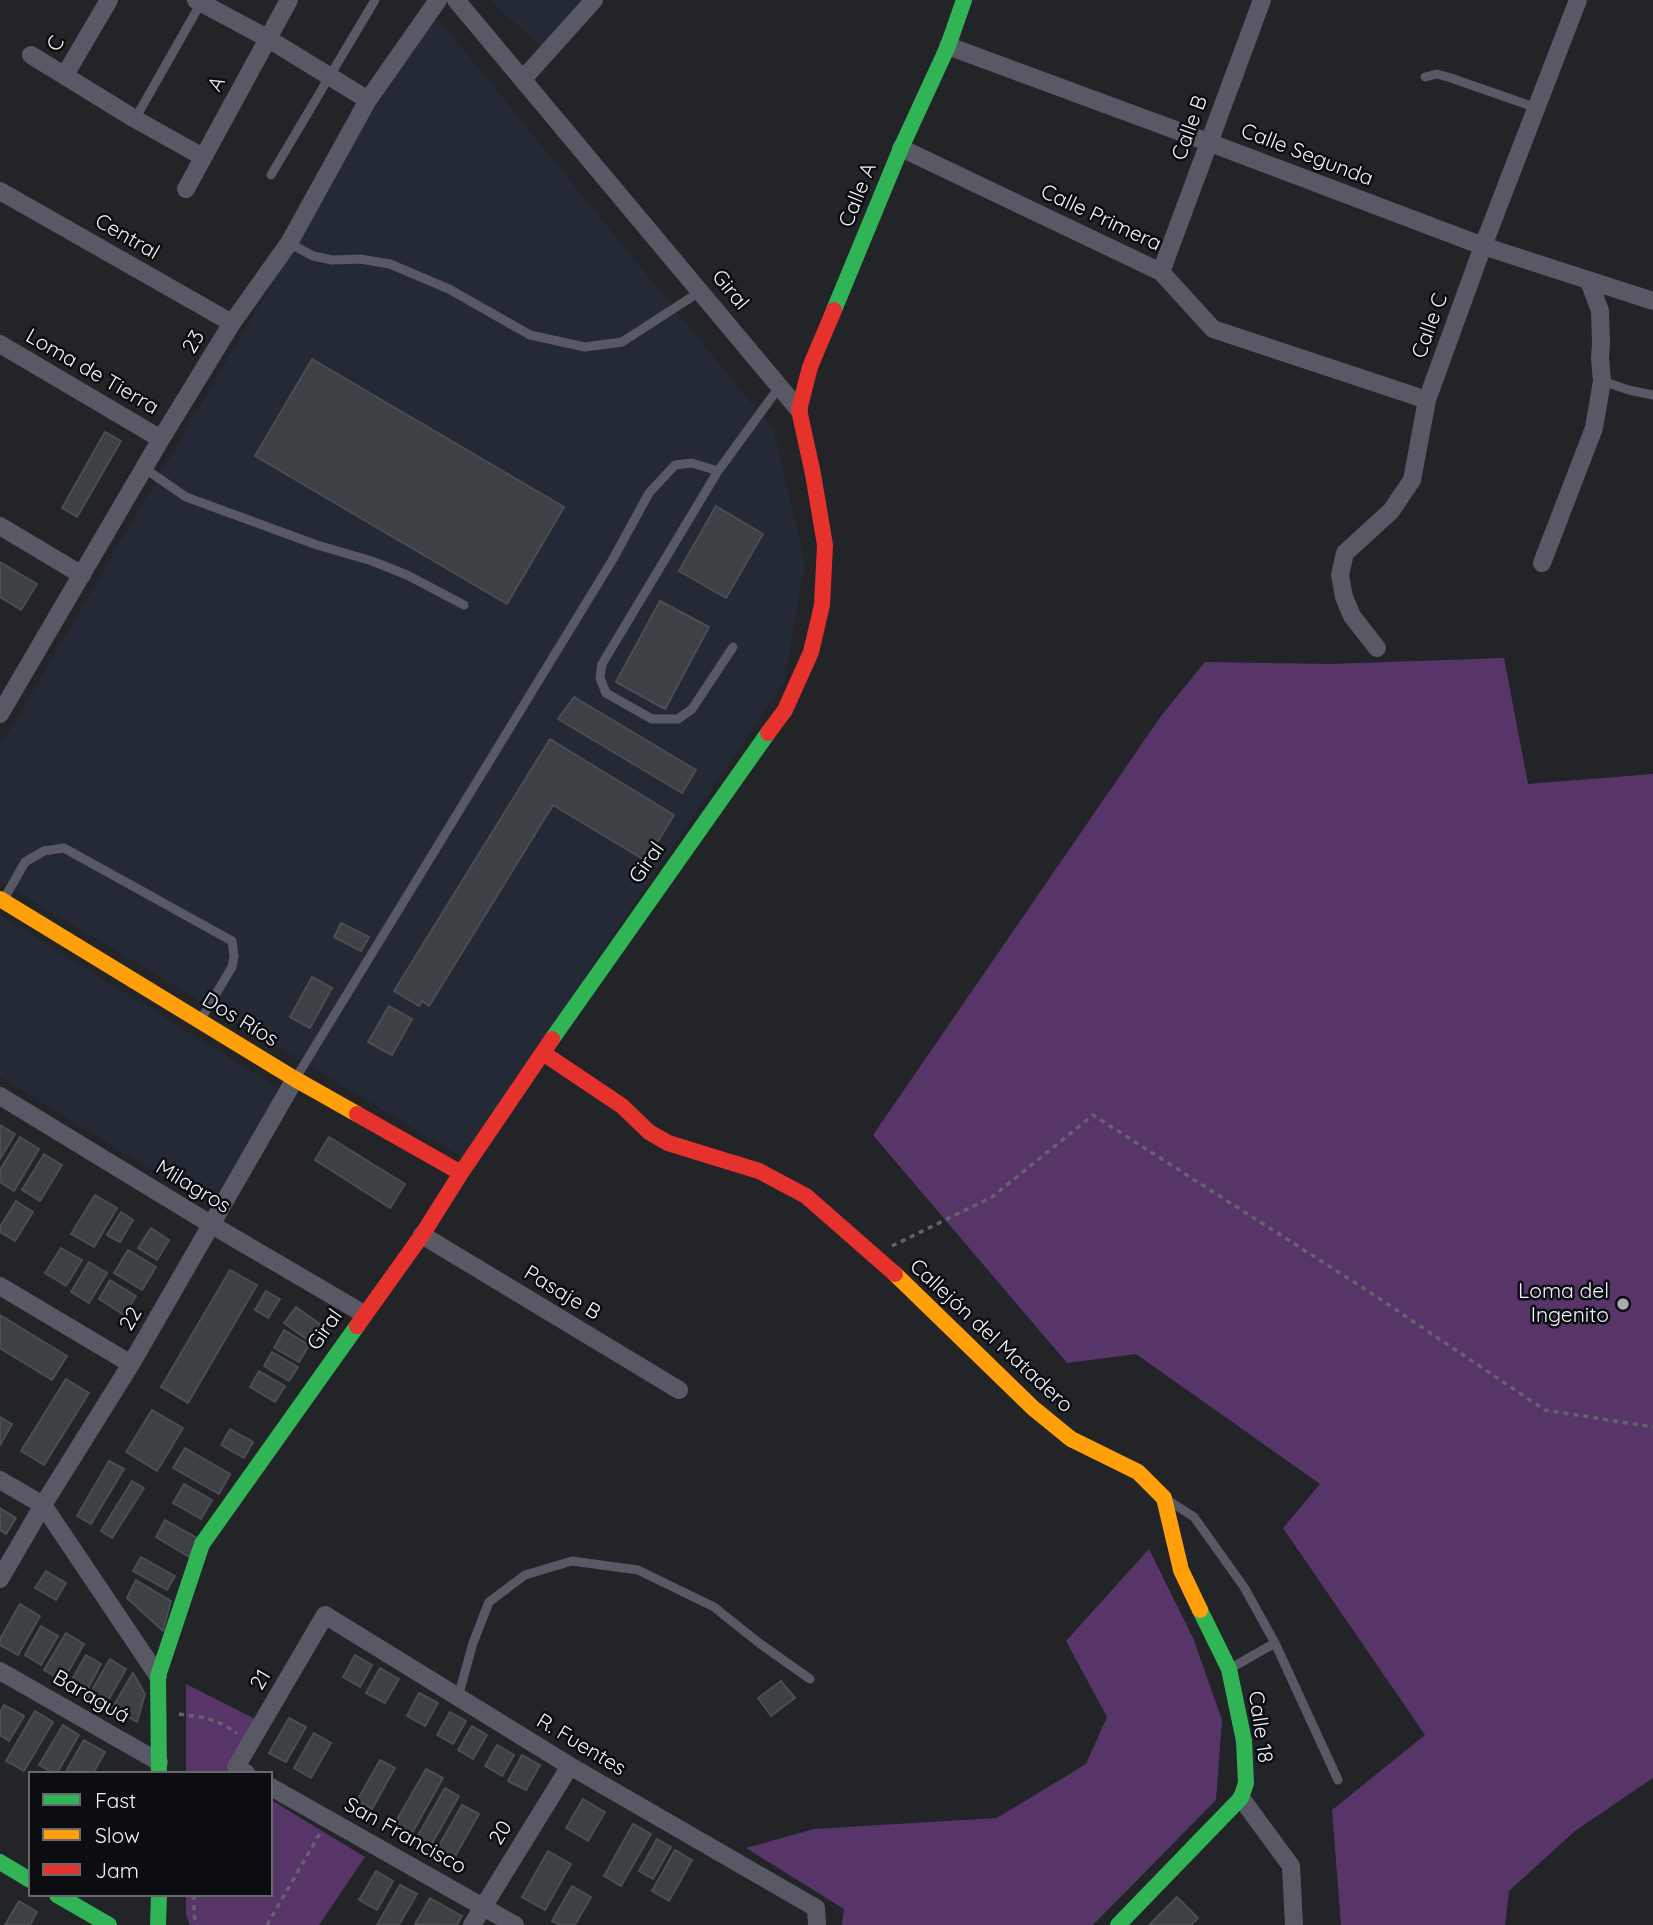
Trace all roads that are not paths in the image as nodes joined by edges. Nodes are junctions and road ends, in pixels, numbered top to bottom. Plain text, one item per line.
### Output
1 (109, 0) edge
2 (289, 0) edge
3 (375, 0) edge
4 (438, 0) edge
5 (456, 0) edge
6 (594, 0) edge
7 (964, 0) edge
8 (1262, 0) edge
9 (1578, 0) edge
10 (200, 1) edge
11 (267, 38) junction
12 (948, 46) junction
13 (30, 55) dead end
14 (65, 75) junction
15 (331, 77) junction
16 (1425, 77) dead end
17 (523, 79) junction
18 (368, 100) junction
19 (1537, 108) junction
20 (135, 119) junction
21 (1208, 142) junction
22 (901, 148) junction
23 (203, 158) junction
24 (271, 175) dead end
25 (186, 189) dead end
26 (0, 191) edge
27 (289, 243) junction
28 (1483, 246) junction
29 (1161, 272) junction
30 (1589, 281) junction
31 (701, 291) junction
32 (1653, 301) edge
33 (232, 323) junction
34 (0, 344) edge
35 (1602, 381) junction
36 (780, 386) junction
37 (1653, 395) edge
38 (1427, 400) junction
39 (799, 410) junction
40 (161, 439) junction
41 (144, 468) junction
42 (718, 471) junction
43 (0, 526) edge
44 (1542, 563) dead end
45 (82, 575) junction
46 (464, 605) dead end
47 (733, 647) dead end
48 (1377, 648) dead end
49 (1, 712) edge
50 (1, 900) edge
51 (200, 1021) junction
52 (543, 1053) junction
53 (295, 1079) junction
54 (0, 1096) edge
55 (461, 1173) junction
56 (212, 1225) junction
57 (422, 1235) junction
58 (0, 1286) edge
59 (364, 1314) junction
60 (131, 1364) junction
61 (679, 1390) dead end
62 (0, 1480) edge
63 (1164, 1497) junction
64 (43, 1505) junction
65 (0, 1579) edge
66 (325, 1615) joint
67 (1275, 1643) junction
68 (1230, 1669) junction
69 (0, 1671) edge
70 (159, 1676) junction
71 (810, 1679) dead end
72 (458, 1697) junction
73 (570, 1766) junction
74 (159, 1767) edge
75 (241, 1770) edge
76 (1338, 1780) dead end
77 (273, 1788) edge
78 (1241, 1798) junction
79 (0, 1862) edge
80 (28, 1879) edge
81 (60, 1897) edge
82 (159, 1897) edge
83 (483, 1906) junction
84 (817, 1917) edge
85 (109, 1925) edge
86 (158, 1925) edge
87 (472, 1925) edge
88 (515, 1925) edge
89 (1118, 1925) edge
90 (1294, 1925) edge

1 - 14 street, C
2 - 11 street, A
3 - 15 lane
4 - 18 street, 23
5 - 17 street, Giral
6 - 17 street
7 - 12 street, Calle A
8 - 21 street, Calle B
9 - 19 street, Calle C
10 - 11 street
10 - 20 lane
11 - 15 street
11 - 23 street, A
12 - 21 street, Calle Segunda
12 - 22 street, Calle A
13 - 14 street
14 - 20 street
15 - 18 street
15 - 24 lane
16 - 19 lane
17 - 31 street, Giral
18 - 27 street, 23
19 - 28 street, Calle C
20 - 23 street
21 - 28 street, Calle Segunda
21 - 29 street, Calle B
22 - 29 street, Calle Primera
22 - 39 street, Calle A
23 - 25 street, A
26 - 33 street, Central
27 - 31 lane
27 - 33 street, 23
28 - 30 street, Calle Segunda
28 - 38 street, Calle C
29 - 38 street, Calle Primera
30 - 32 street, Calle Segunda
30 - 35 street
31 - 36 street, Giral
33 - 40 street, 23
34 - 40 street, Loma de Tierra
35 - 37 lane
35 - 44 street
36 - 39 street, Giral
36 - 42 lane
38 - 48 street, Calle C
39 - 52 street, Giral
40 - 41 street, 23
41 - 45 street, 23
41 - 46 lane
42 - 47 lane
42 - 53 lane
43 - 45 street
45 - 49 street, 23
50 - 51 street, Dos Ríos
50 - 51 lane
51 - 53 street, Dos Ríos
52 - 55 street, Giral
52 - 63 street, Callejón del Matadero
53 - 55 street, Dos Ríos
53 - 56 street, 22
54 - 56 street, Milagros
55 - 57 street, Giral
56 - 59 street, Milagros
56 - 60 street, 22
57 - 59 street, Giral
57 - 61 street, Pasaje B
58 - 60 street
59 - 70 street, Giral
60 - 64 street, 22
62 - 64 street
63 - 67 lane, Callejón del Matadero
63 - 68 street, Calle 18
64 - 65 street, 22
64 - 70 street
66 - 72 street, R. Fuentes
66 - 75 street, 21
67 - 68 lane
67 - 76 lane, Callejón del Matadero
68 - 78 street, Calle 18
69 - 74 street, Baraguá
70 - 74 street, Giral
71 - 72 lane
72 - 73 street, R. Fuentes
73 - 83 street, 20
73 - 84 street, R. Fuentes
77 - 83 street, San Francisco
78 - 89 street
78 - 90 street
79 - 80 street
81 - 85 street
82 - 86 street
83 - 87 street, 20
83 - 88 street, San Francisco

